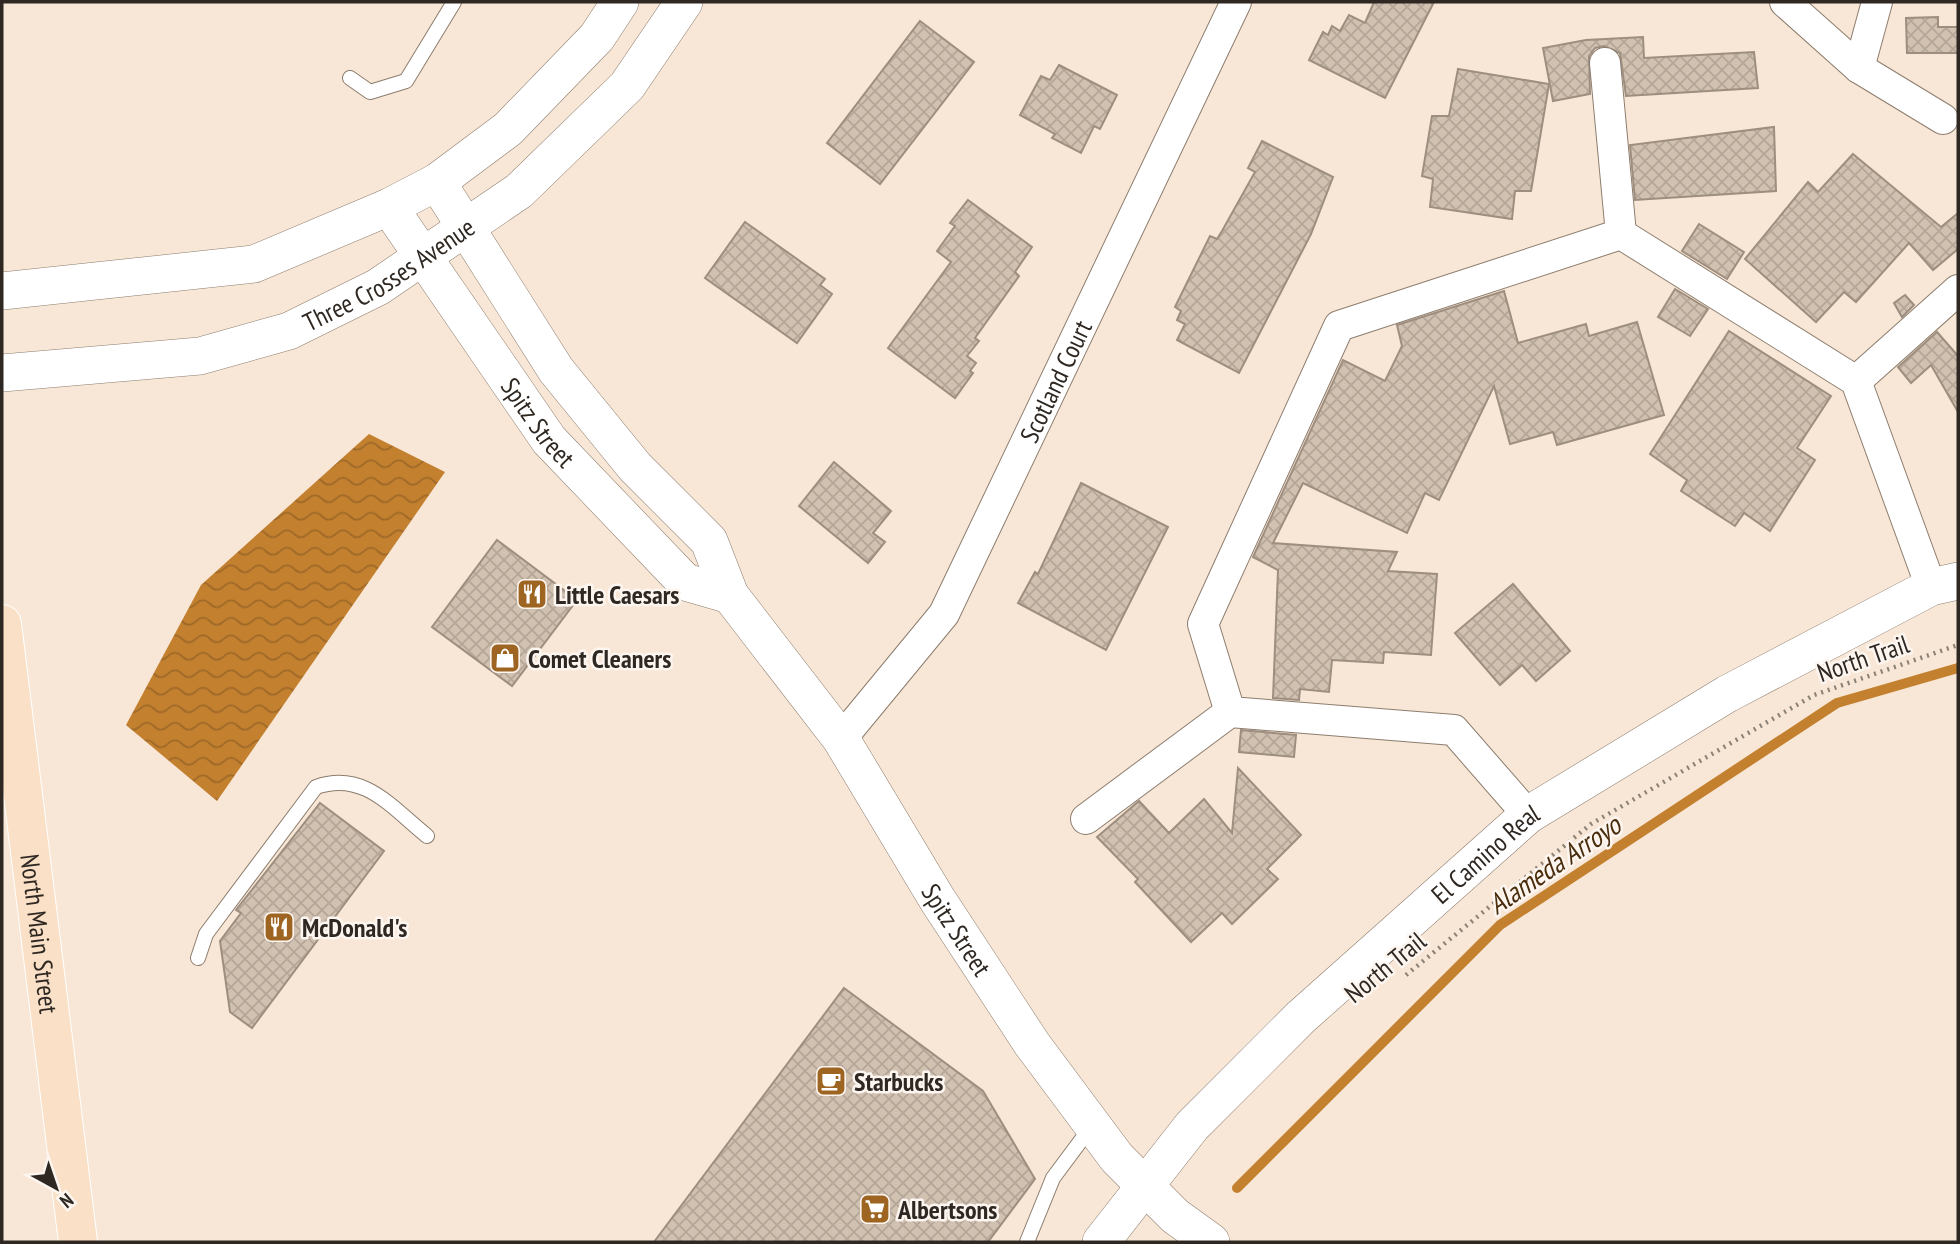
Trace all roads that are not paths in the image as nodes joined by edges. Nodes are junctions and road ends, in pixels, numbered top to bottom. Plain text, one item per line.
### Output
1 (454, 2) edge
2 (620, 2) edge
3 (684, 2) edge
4 (1236, 2) edge
5 (1785, 2) edge
6 (1877, 2) edge
7 (1605, 63) dead end
8 (1859, 68) junction
9 (350, 78) dead end
10 (1942, 119) dead end
11 (437, 182) junction
12 (389, 207) junction
13 (467, 228) junction
14 (1621, 234) junction
15 (424, 257) junction
16 (1958, 290) edge
17 (2, 291) edge
18 (2, 373) edge
19 (1856, 382) junction
20 (1944, 584) edge
21 (730, 595) junction
22 (2, 624) edge
23 (1230, 712) junction
24 (842, 739) junction
25 (1528, 815) junction
26 (1086, 819) dead end
27 (427, 836) dead end
28 (198, 958) dead end
29 (1092, 1125) junction
30 (1146, 1184) junction
31 (78, 1242) edge
32 (1027, 1242) edge
33 (1101, 1242) edge
34 (1211, 1242) edge

1 - 9 lane
2 - 11 street, Three Crosses Avenue
3 - 13 street, Three Crosses Avenue
4 - 24 street, Scotland Court
5 - 8 street
6 - 8 street
7 - 14 street
8 - 10 street
11 - 12 street, Three Crosses Avenue
11 - 13 street, Spitz Street
12 - 15 street, Spitz Street
12 - 17 street, Three Crosses Avenue
13 - 15 street, Three Crosses Avenue
13 - 21 street, Spitz Street
14 - 19 street
14 - 23 street
15 - 18 street, Three Crosses Avenue
15 - 21 street, Spitz Street
16 - 19 street
19 - 20 street
20 - 25 street, El Camino Real
21 - 24 street, Spitz Street
22 - 31 main road, North Main Street
23 - 25 street
23 - 26 street
24 - 29 street, Spitz Street
25 - 30 street, El Camino Real
27 - 28 lane
29 - 30 street, Spitz Street
29 - 32 lane
30 - 33 street, El Camino Real
30 - 34 street, Spitz Street

